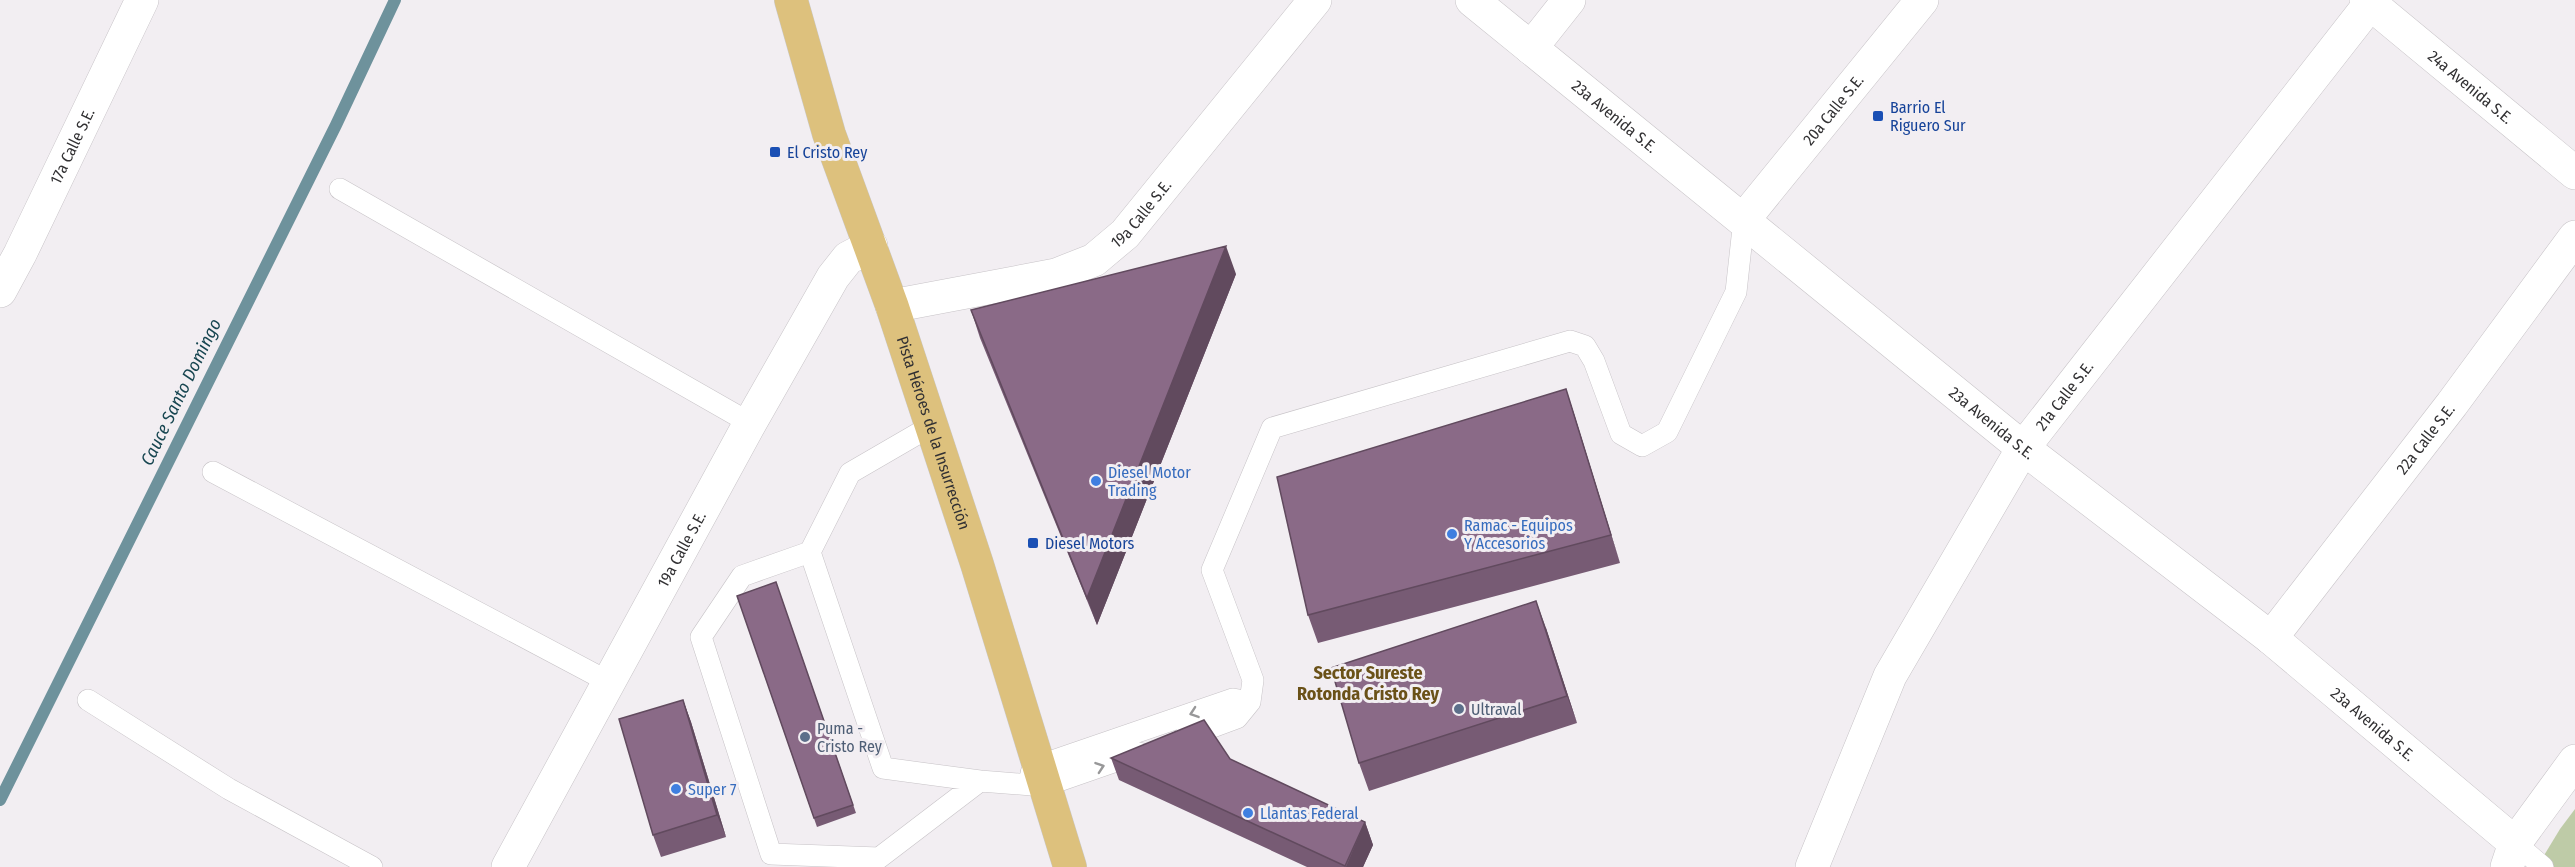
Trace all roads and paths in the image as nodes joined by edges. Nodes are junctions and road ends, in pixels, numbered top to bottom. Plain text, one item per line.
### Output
1 (142, 0) edge
2 (790, 0) edge
3 (1315, 0) edge
4 (1472, 0) edge
5 (1569, 0) edge
6 (1922, 0) edge
7 (2370, 1) edge
8 (1531, 48) junction
9 (2575, 173) edge
10 (340, 189) dead end
11 (1744, 219) junction
12 (2575, 237) edge
13 (10, 245) edge
14 (871, 246) junction
15 (0, 291) edge
16 (892, 306) junction
17 (750, 423) junction
18 (931, 426) junction
19 (2023, 448) junction
20 (213, 472) dead end
21 (810, 552) junction
22 (2271, 638) junction
23 (609, 682) junction
24 (88, 700) dead end
25 (2575, 761) edge
26 (1034, 779) junction
27 (980, 781) junction
28 (2511, 855) edge
29 (372, 867) edge
30 (508, 867) edge
31 (1070, 867) edge
32 (1812, 867) edge
33 (2543, 867) edge

1 - 13 street, 17a Calle S.E.
2 - 14 main road, Pista Héroes de la Insurrección
3 - 16 street, 19a Calle S.E.
4 - 8 street, 23a Avenida S.E.
5 - 8 street
6 - 11 street, 20a Calle S.E.
7 - 9 street, 24a Avenida S.E.
7 - 19 street, 21a Calle S.E.
8 - 11 street, 23a Avenida S.E.
10 - 17 lane
11 - 19 street, 23a Avenida S.E.
11 - 26 lane
12 - 22 street, 22a Calle S.E.
13 - 15 street, 17a Calle S.E.
14 - 16 main road, Pista Héroes de la Insurrección
14 - 17 street, 19a Calle S.E.
16 - 18 main road, Pista Héroes de la Insurrección
17 - 23 street, 19a Calle S.E.
18 - 21 lane
18 - 26 main road, Pista Héroes de la Insurrección
19 - 22 street, 23a Avenida S.E.
19 - 32 street, 21a Calle S.E.
20 - 23 lane
21 - 27 lane
21 - 27 lane
22 - 28 street, 23a Avenida S.E.
23 - 30 street, 19a Calle S.E.
24 - 29 lane
25 - 28 street
26 - 27 lane
26 - 31 main road, Pista Héroes de la Insurrección
28 - 33 lane

